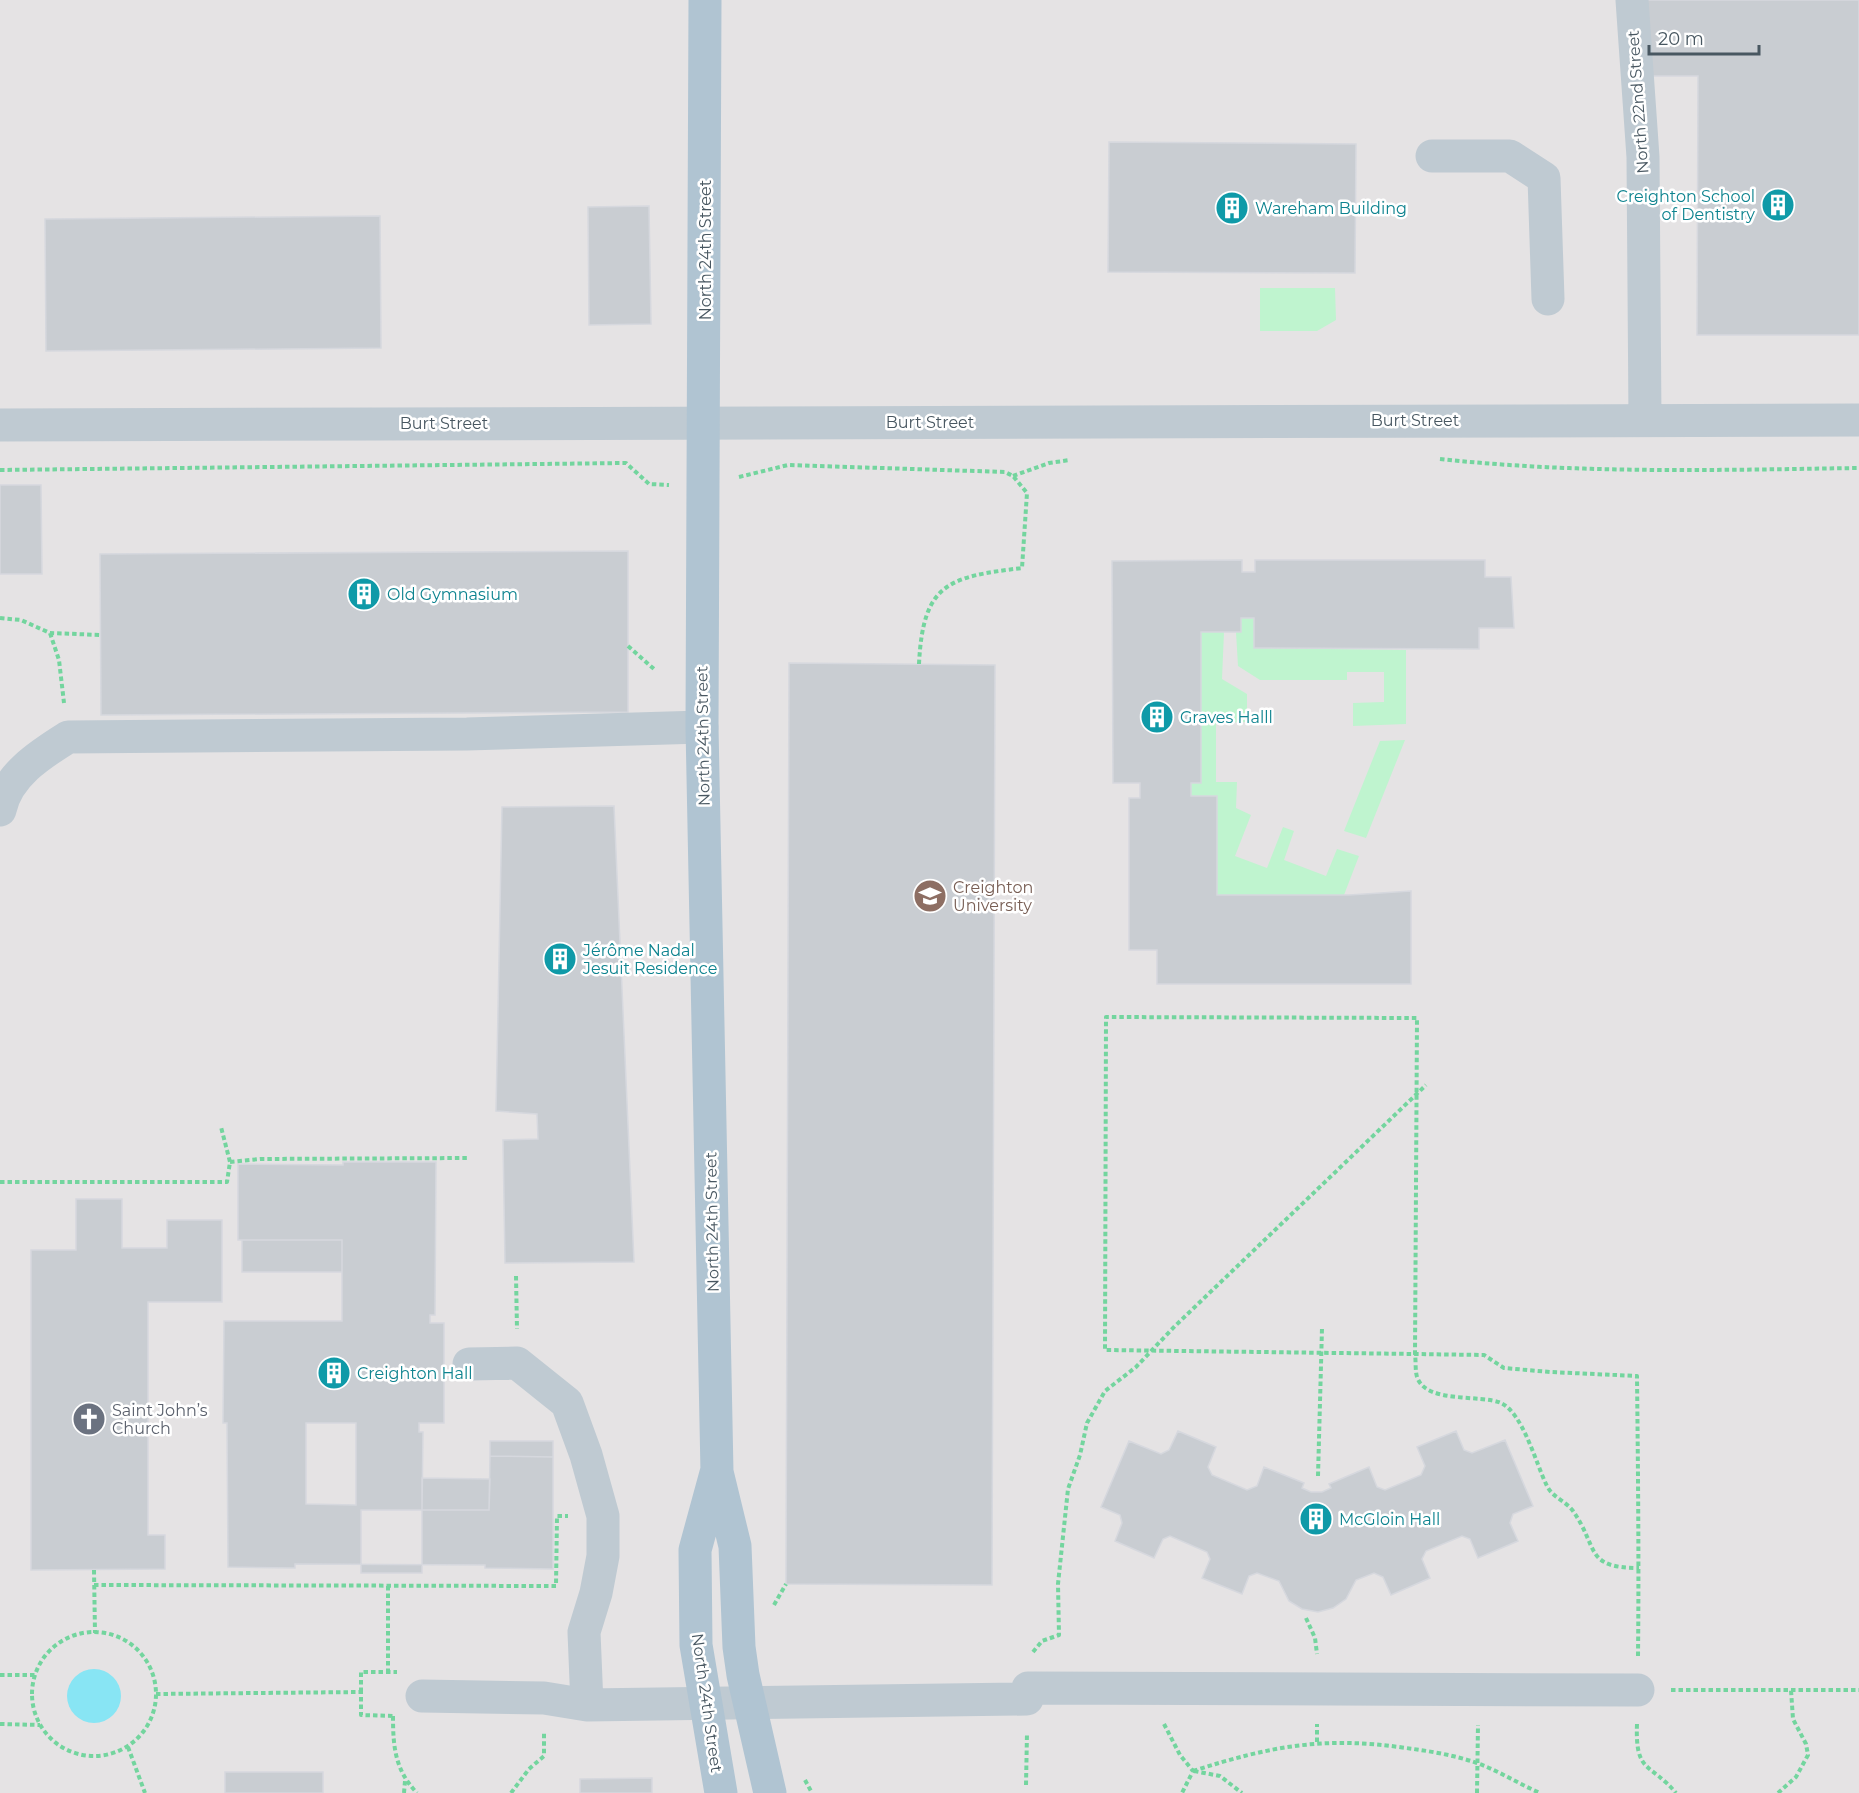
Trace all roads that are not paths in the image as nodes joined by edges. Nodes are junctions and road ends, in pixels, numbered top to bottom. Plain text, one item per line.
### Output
1 (705, 0) edge
2 (1632, 0) edge
3 (1432, 156) dead end
4 (1548, 299) dead end
5 (1645, 419) junction
6 (1859, 420) edge
7 (704, 422) junction
8 (0, 425) edge
9 (702, 727) junction
10 (0, 810) edge
11 (470, 1364) dead end
12 (717, 1472) junction
13 (1638, 1690) road end
14 (422, 1696) road end
15 (705, 1704) junction
16 (750, 1704) junction
17 (587, 1705) junction
18 (721, 1793) edge
19 (770, 1793) edge

1 - 7 main road, North 24th Street
2 - 5 street, North 22nd Street
3 - 4 street
5 - 6 street, Burt Street
5 - 7 street, Burt Street
7 - 8 street, Burt Street
7 - 9 main road, North 24th Street
9 - 10 street
9 - 12 main road, North 24th Street
11 - 17 street
12 - 15 main road, North 24th Street
12 - 16 main road, North 24th Street
13 - 16 street
14 - 17 street
15 - 16 street
15 - 17 street
15 - 18 main road, North 24th Street
16 - 19 main road, North 24th Street

